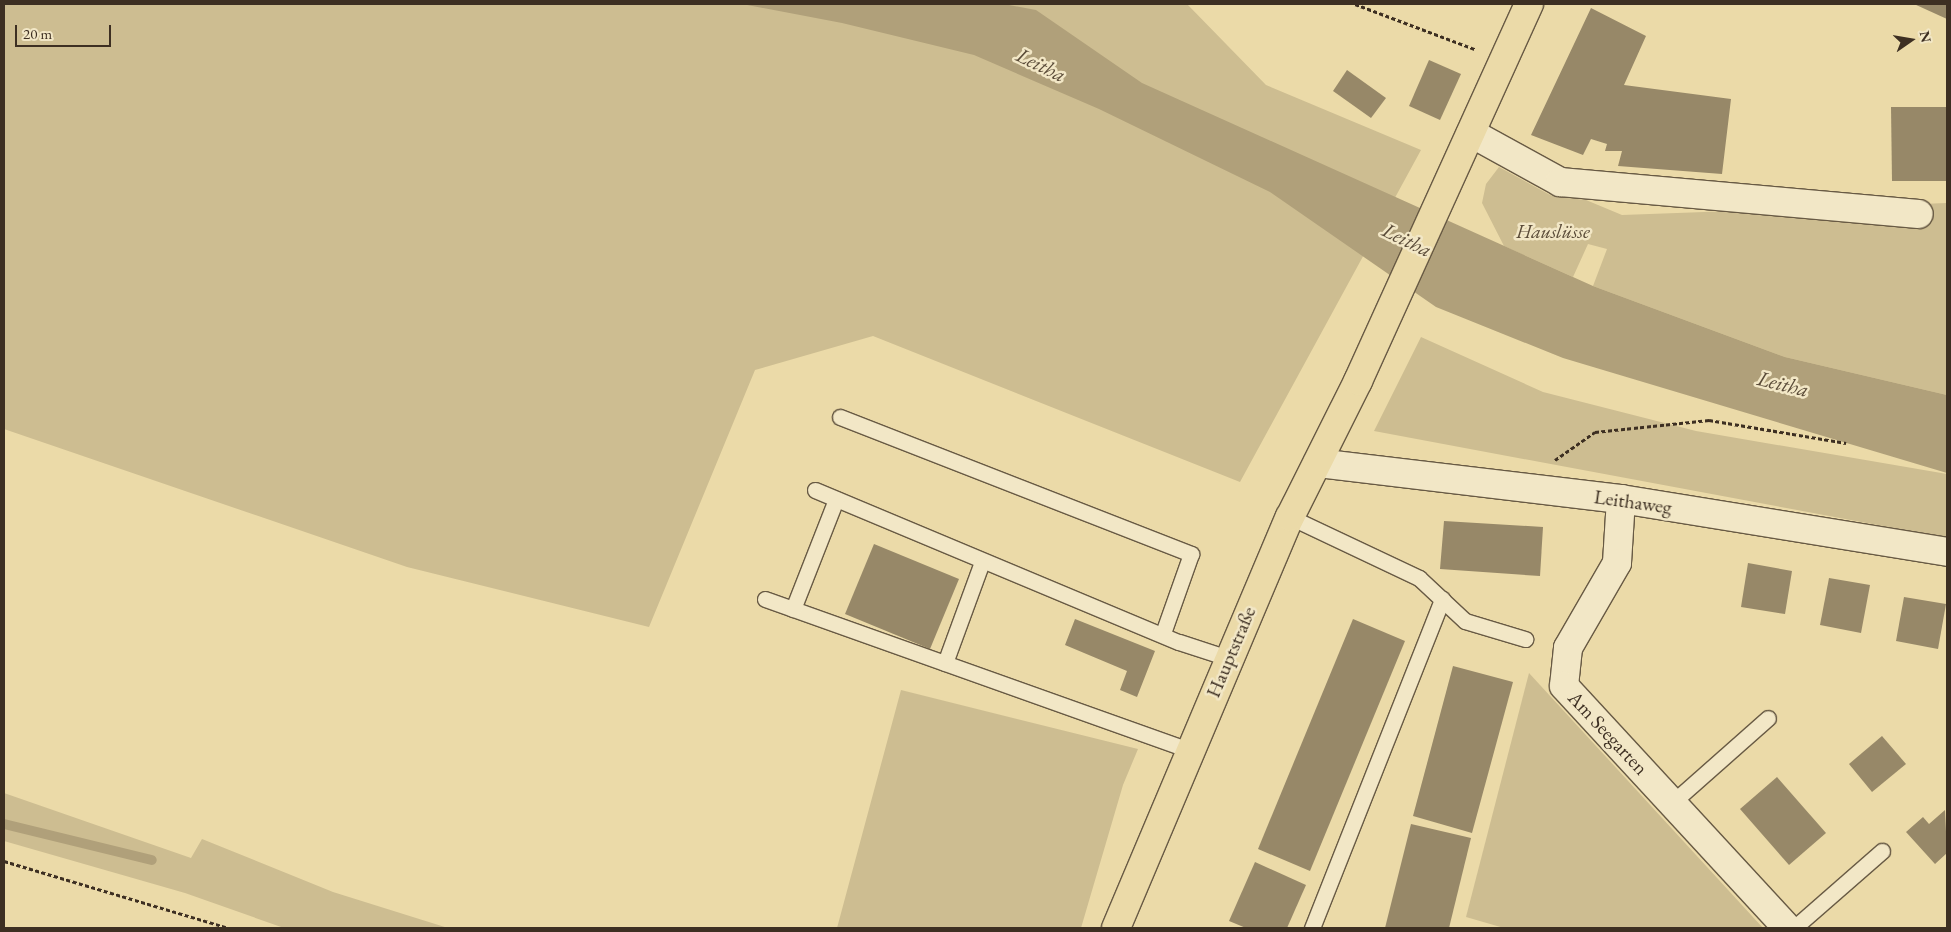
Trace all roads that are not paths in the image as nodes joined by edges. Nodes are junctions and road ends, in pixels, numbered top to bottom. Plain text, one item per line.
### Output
1 (1529, 4) edge
2 (1466, 143) junction
3 (1919, 214) dead end
4 (840, 417) dead end
5 (1318, 463) junction
6 (815, 490) dead end
7 (836, 499) junction
8 (1621, 499) junction
9 (1290, 517) junction
10 (1947, 552) edge
11 (982, 562) junction
12 (765, 599) dead end
13 (1442, 599) junction
14 (793, 609) junction
15 (1163, 633) junction
16 (1525, 640) dead end
17 (1228, 658) junction
18 (945, 663) junction
19 (1768, 718) dead end
20 (1189, 750) junction
21 (1672, 803) junction
22 (1882, 851) dead end
23 (1116, 928) edge
24 (1312, 928) edge
25 (1787, 928) edge
26 (1794, 928) edge

1 - 2 main road, Hauptstraße
2 - 3 street
2 - 5 main road, Hauptstraße
4 - 15 lane
5 - 8 street, Leithaweg
5 - 9 main road, Hauptstraße
6 - 7 lane
7 - 11 lane
7 - 14 lane
8 - 10 street, Leithaweg
8 - 21 street, Am Seegarten
9 - 13 lane
9 - 17 main road, Hauptstraße
11 - 15 lane
11 - 18 lane
12 - 14 lane
13 - 16 lane
13 - 24 lane
14 - 18 lane
15 - 17 lane
17 - 20 main road, Hauptstraße
18 - 20 lane
19 - 21 lane
20 - 23 main road, Hauptstraße
21 - 25 street, Am Seegarten
22 - 26 lane

